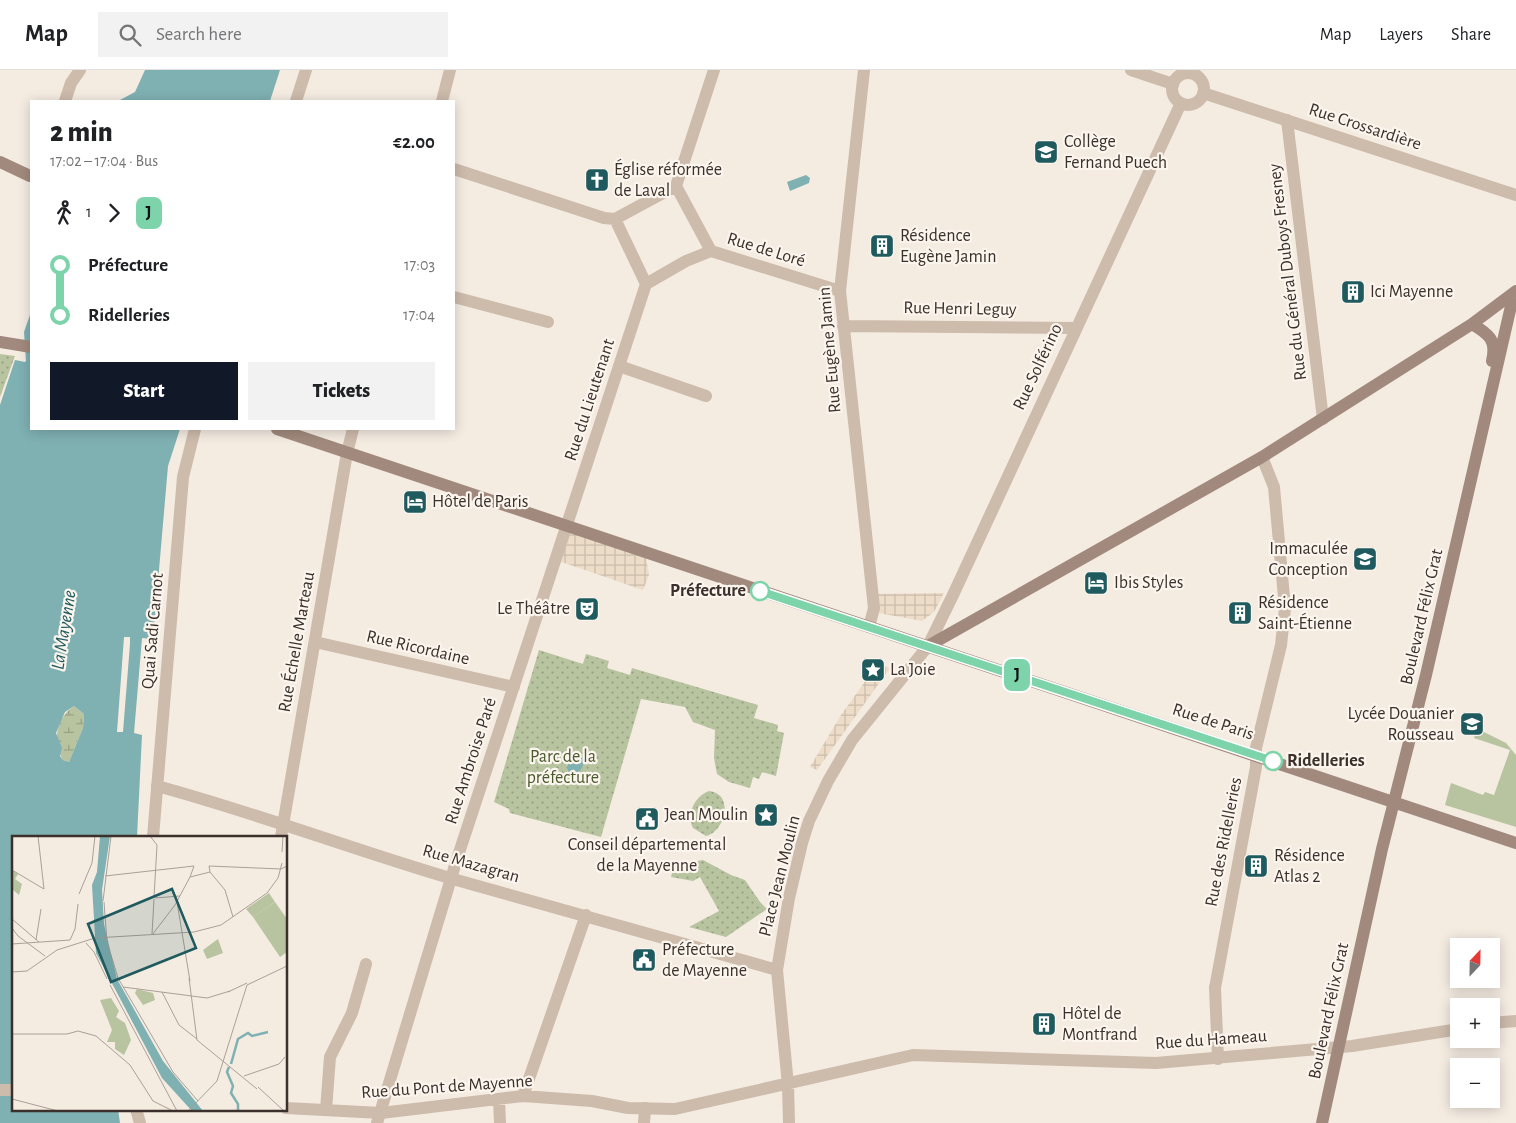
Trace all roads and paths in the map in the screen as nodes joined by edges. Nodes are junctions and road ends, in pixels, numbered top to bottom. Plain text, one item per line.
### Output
1 (80, 70) edge
2 (306, 70) edge
3 (450, 70) edge
4 (714, 70) edge
5 (864, 70) edge
6 (1131, 70) edge
7 (1194, 72) edge
8 (1173, 84) junction
9 (1203, 94) junction
10 (65, 100) edge
11 (296, 100) edge
12 (442, 100) edge
13 (1181, 103) junction
14 (1287, 120) junction
15 (0, 162) edge
16 (455, 169) edge
17 (28, 175) edge
18 (676, 186) junction
19 (1516, 195) edge
20 (615, 219) junction
21 (711, 251) junction
22 (646, 284) junction
23 (840, 291) junction
24 (1515, 292) edge
25 (455, 297) edge
26 (548, 322) dead end
27 (1472, 324) junction
28 (844, 326) junction
29 (1076, 328) junction
30 (0, 342) edge
31 (27, 345) edge
32 (619, 366) junction
33 (706, 396) dead end
34 (1489, 401) junction
35 (1323, 419) junction
36 (195, 430) edge
37 (280, 430) edge
38 (353, 430) edge
39 (347, 453) junction
40 (1262, 457) junction
41 (567, 526) junction
42 (869, 627) junction
43 (315, 642) junction
44 (928, 646) junction
45 (514, 687) junction
46 (1256, 755) junction
47 (157, 786) junction
48 (1394, 804) junction
49 (284, 823) junction
50 (153, 836) edge
51 (281, 836) edge
52 (1516, 843) edge
53 (451, 878) junction
54 (586, 915) junction
55 (366, 964) dead end
56 (777, 970) junction
57 (1516, 1021) edge
58 (1500, 1023) edge
59 (1450, 1029) edge
60 (1340, 1046) junction
61 (1218, 1059) junction
62 (788, 1085) junction
63 (523, 1096) junction
64 (499, 1099) junction
65 (288, 1108) edge
66 (645, 1108) junction
67 (136, 1110) edge
68 (326, 1110) junction
69 (379, 1118) edge
70 (140, 1123) edge
71 (500, 1123) edge
72 (644, 1123) edge
73 (788, 1123) edge
74 (1322, 1123) edge

1 - 10 street
2 - 11 street
3 - 12 street
4 - 18 street
5 - 23 street, Rue Eugène Jamin
6 - 8 street
7 - 8 street
7 - 9 street
8 - 13 street
9 - 13 street
9 - 14 street, Rue Crossardière
13 - 29 street, Rue Solférino
14 - 19 street, Rue Crossardière
14 - 35 street, Rue du Général Duboys Fresney
15 - 17 main road
16 - 20 street
18 - 20 street
18 - 21 street
20 - 22 street
21 - 22 street
21 - 23 street, Rue de Loré
22 - 32 street, Rue du Lieutenant
23 - 28 street, Rue Eugène Jamin
24 - 27 main road
24 - 34 main road, Boulevard Félix Grat
25 - 26 street
27 - 34 main road
27 - 35 main road
28 - 29 street, Rue Henri Leguy
28 - 42 street, Rue Eugène Jamin
29 - 44 street, Rue Solférino
30 - 31 main road
32 - 33 street
32 - 41 street, Rue du Lieutenant
34 - 48 main road, Boulevard Félix Grat
35 - 40 main road
36 - 47 street, Quai Sadi Carnot
37 - 39 main road, Rue de Paris
38 - 39 street, Rue Échelle Marteau
39 - 41 main road, Rue de Paris
39 - 43 street, Rue Échelle Marteau
40 - 44 main road
40 - 46 street, Rue des Ridelleries
41 - 42 main road, Rue de Paris
41 - 45 street, Rue Ambroise Paré
42 - 44 main road, Rue de Paris
43 - 45 street, Rue Ricordaine
43 - 49 street, Rue Échelle Marteau
44 - 46 main road, Rue de Paris
44 - 56 street, Place Jean Moulin
45 - 53 street, Rue Ambroise Paré
46 - 48 main road, Rue de Paris
46 - 61 street, Rue des Ridelleries
47 - 49 street, Rue Mazagran
47 - 50 street, Quai Sadi Carnot
48 - 52 main road, Rue de Paris
48 - 60 main road, Boulevard Félix Grat
49 - 51 street, Rue Échelle Marteau
49 - 53 street, Rue Mazagran
53 - 54 street, Rue Mazagran
53 - 69 street, Rue Ambroise Paré
54 - 56 street, Rue Mazagran
54 - 63 street
55 - 68 street
56 - 62 street, Place Jean Moulin
57 - 58 street
59 - 60 street, Rue du Hameau
60 - 61 street, Rue du Hameau
60 - 74 main road, Boulevard Félix Grat
61 - 62 street, Rue du Hameau
62 - 66 street, Rue du Pont de Mayenne
62 - 73 street, Place Jean Moulin
63 - 64 street, Rue du Pont de Mayenne
63 - 66 street, Rue du Pont de Mayenne
64 - 69 street, Rue du Pont de Mayenne
64 - 71 street
65 - 68 street, Rue du Pont de Mayenne
66 - 72 street
67 - 70 street
68 - 69 street, Rue du Pont de Mayenne

